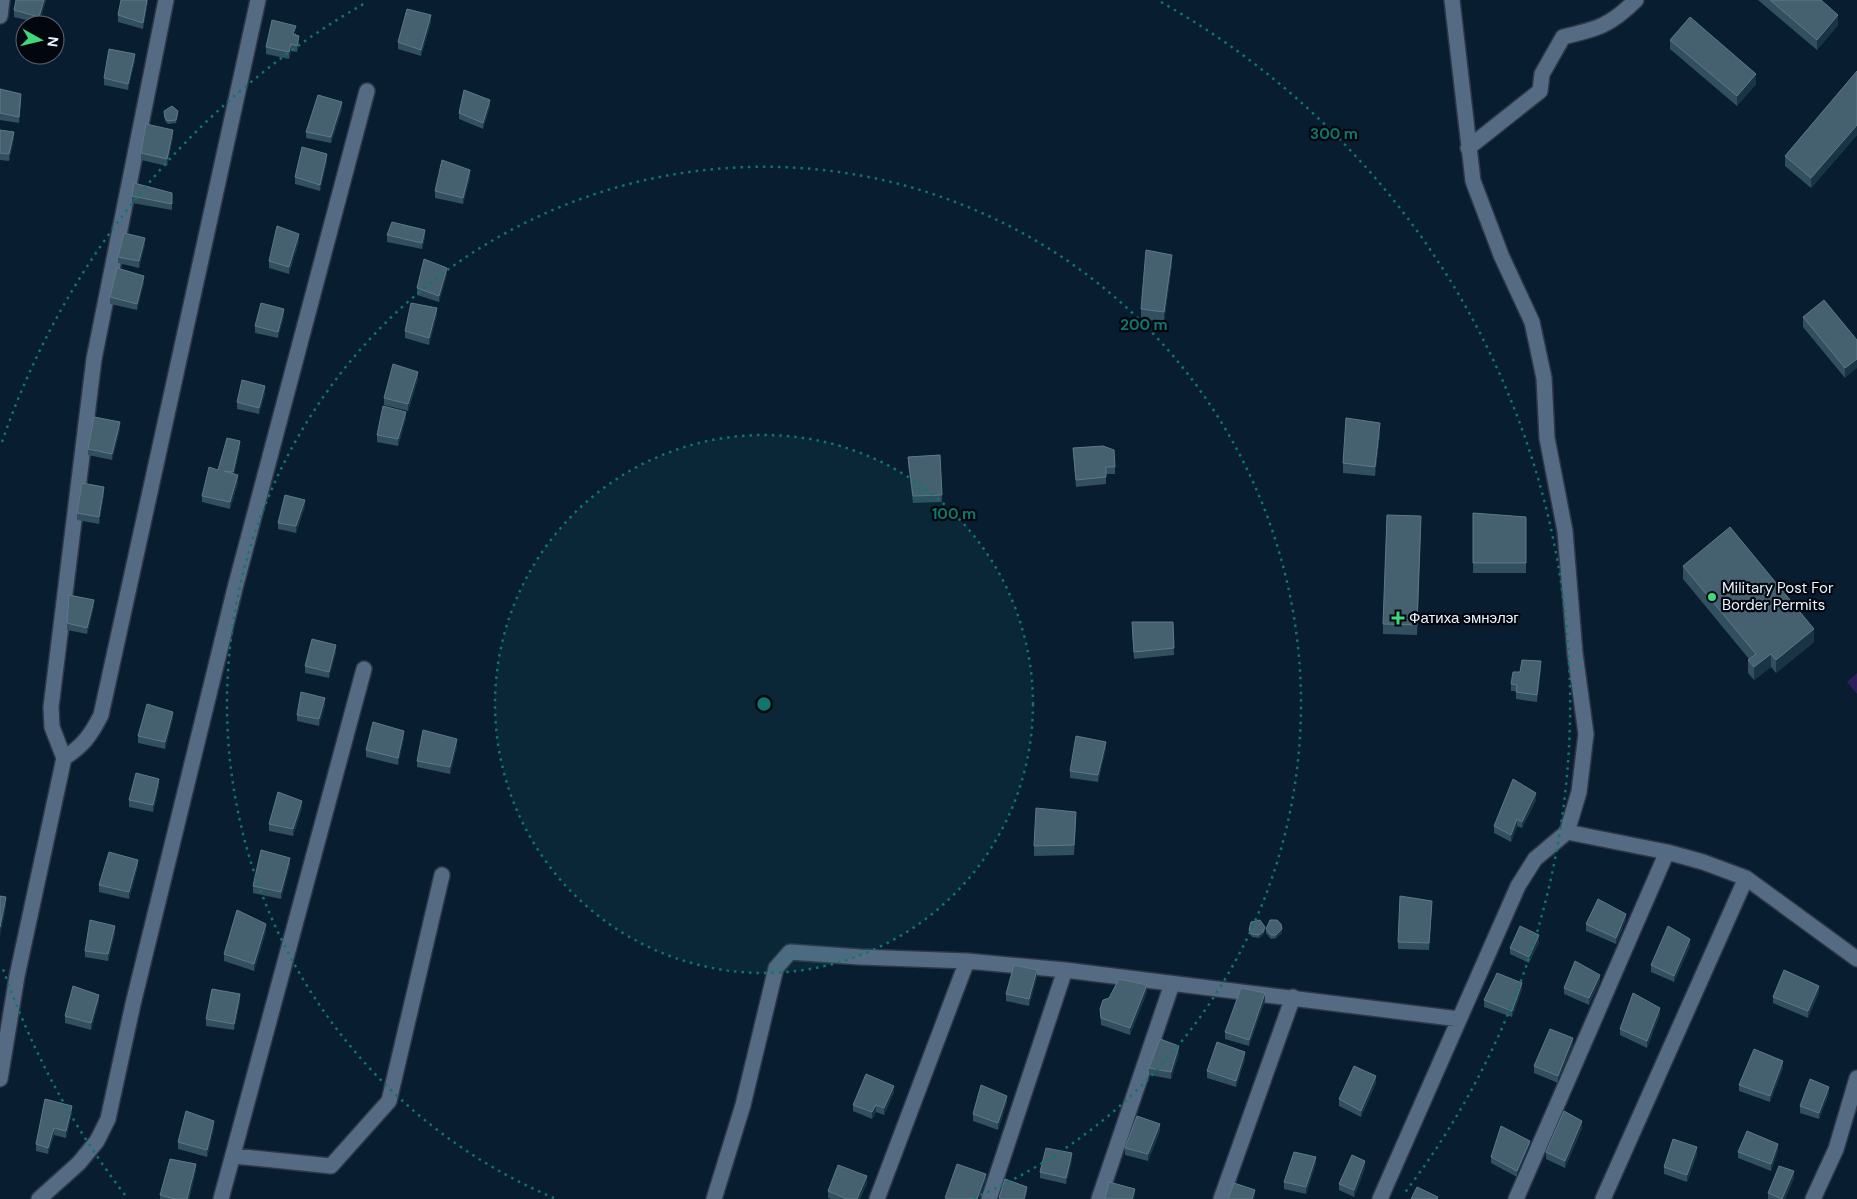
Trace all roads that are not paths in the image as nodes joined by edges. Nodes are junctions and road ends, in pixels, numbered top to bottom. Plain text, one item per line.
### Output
1 (2, 0) edge
2 (166, 0) edge
3 (258, 0) edge
4 (1452, 0) edge
5 (1636, 0) edge
6 (0, 16) edge
7 (367, 90) dead end
8 (1468, 148) junction
9 (364, 668) dead end
10 (64, 758) junction
11 (1568, 832) junction
12 (1668, 852) junction
13 (442, 874) dead end
14 (1746, 878) junction
15 (1857, 959) edge
16 (967, 961) junction
17 (1065, 970) junction
18 (1172, 984) junction
19 (1293, 997) junction
20 (1459, 1019) junction
21 (1857, 1078) edge
22 (0, 1079) edge
23 (234, 1156) junction
24 (39, 1199) edge
25 (221, 1199) edge
26 (714, 1199) edge
27 (877, 1199) edge
28 (989, 1199) edge
29 (1099, 1199) edge
30 (1221, 1199) edge
31 (1380, 1199) edge
32 (1516, 1199) edge
33 (1603, 1199) edge
34 (1813, 1199) edge

1 - 6 street
2 - 10 street
3 - 10 street
4 - 8 street
5 - 8 street
7 - 24 street
8 - 11 street
9 - 23 street
10 - 22 street
11 - 12 street
11 - 20 street
12 - 14 street
12 - 32 street
13 - 23 street
14 - 15 street
14 - 33 street
16 - 17 street
16 - 26 street
16 - 27 street
17 - 18 street
17 - 28 street
18 - 19 street
18 - 29 street
19 - 20 street
19 - 30 street
20 - 31 street
21 - 34 street
23 - 25 street

